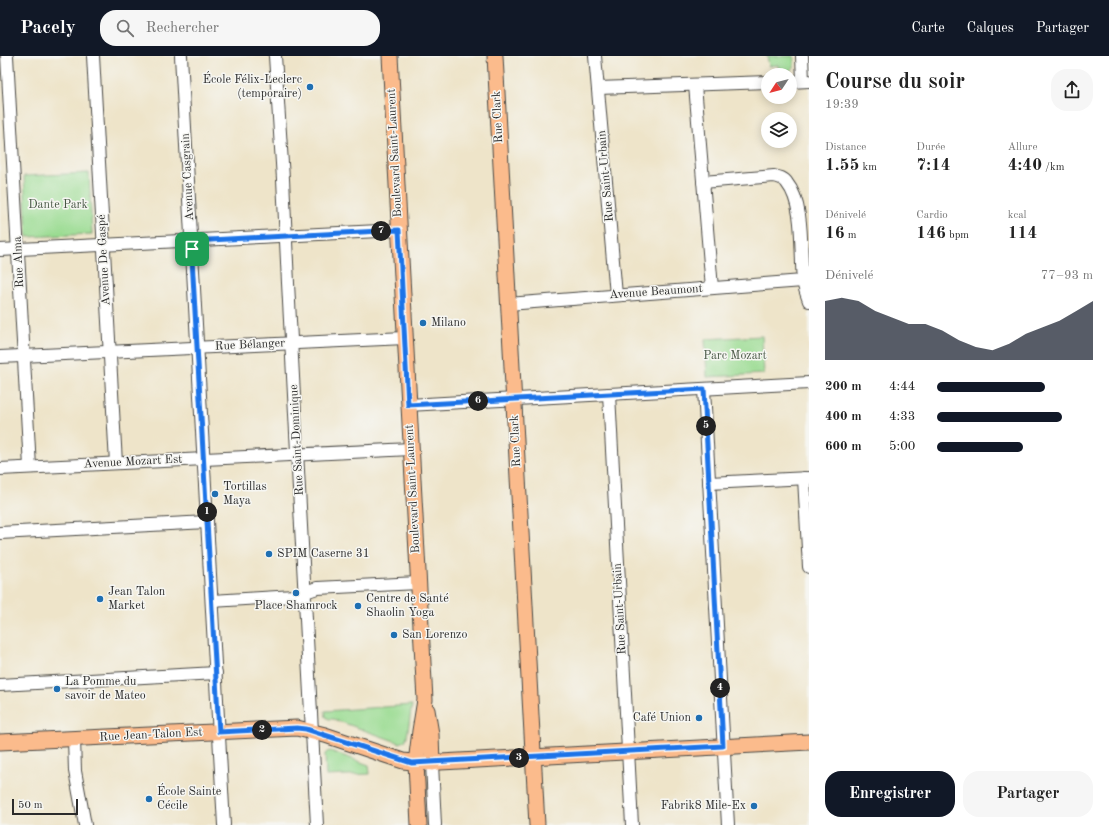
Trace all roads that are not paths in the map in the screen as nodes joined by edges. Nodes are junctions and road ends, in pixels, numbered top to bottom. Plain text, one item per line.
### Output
1 (8, 56) edge
2 (93, 56) edge
3 (181, 56) edge
4 (275, 56) edge
5 (390, 56) edge
6 (495, 56) edge
7 (595, 56) edge
8 (802, 56) edge
9 (806, 81) edge
10 (761, 82) edge
11 (695, 85) junction
12 (598, 88) junction
13 (703, 182) junction
14 (399, 230) junction
15 (286, 236) junction
16 (191, 241) junction
17 (104, 245) junction
18 (18, 249) junction
19 (0, 250) edge
20 (803, 282) junction
21 (712, 288) junction
22 (616, 295) junction
23 (809, 302) edge
24 (508, 304) junction
25 (405, 338) junction
26 (291, 344) junction
27 (197, 348) junction
28 (110, 352) junction
29 (24, 356) junction
30 (0, 357) edge
31 (809, 383) edge
32 (704, 389) junction
33 (609, 394) junction
34 (514, 399) junction
35 (408, 405) junction
36 (411, 449) junction
37 (297, 455) junction
38 (204, 459) junction
39 (116, 463) junction
40 (30, 467) junction
41 (0, 469) edge
42 (807, 478) edge
43 (709, 483) junction
44 (207, 522) junction
45 (0, 533) edge
46 (809, 567) edge
47 (418, 583) junction
48 (305, 592) junction
49 (212, 601) junction
50 (216, 673) junction
51 (0, 685) edge
52 (426, 700) junction
53 (313, 731) junction
54 (219, 732) junction
55 (74, 738) junction
56 (0, 742) edge
57 (809, 742) edge
58 (723, 746) junction
59 (627, 752) junction
60 (533, 757) junction
61 (416, 763) junction
62 (432, 763) junction
63 (85, 825) edge
64 (224, 825) edge
65 (318, 825) edge
66 (419, 825) edge
67 (435, 825) edge
68 (537, 825) edge
69 (632, 825) edge
70 (728, 825) edge

1 - 18 street, Rue Alma
2 - 17 street, Avenue De Gaspé
3 - 16 street, Avenue Casgrain
4 - 15 street, Rue Saint-Dominique
5 - 14 main road, Boulevard Saint-Laurent
6 - 24 main road, Rue Clark
7 - 12 street, Rue Saint-Urbain
8 - 9 street
10 - 11 street
11 - 12 street
11 - 13 street
12 - 22 street, Rue Saint-Urbain
13 - 20 street
13 - 21 street
14 - 15 street
14 - 25 main road, Boulevard Saint-Laurent
15 - 16 street
15 - 26 street, Rue Saint-Dominique
16 - 17 street
16 - 27 street, Avenue Casgrain
17 - 18 street
17 - 28 street, Avenue De Gaspé
18 - 19 street
18 - 29 street, Rue Alma
20 - 21 street, Avenue Beaumont
20 - 23 street
21 - 22 street, Avenue Beaumont
22 - 24 street, Avenue Beaumont
24 - 34 main road, Rue Clark
25 - 26 street, Rue Bélanger
25 - 35 main road, Boulevard Saint-Laurent
26 - 27 street, Rue Bélanger
26 - 37 street, Rue Saint-Dominique
27 - 28 street, Rue Bélanger
27 - 38 street, Avenue Casgrain
28 - 29 street, Rue Bélanger
28 - 39 street, Avenue De Gaspé
29 - 30 street, Rue Bélanger
29 - 40 street, Rue Alma
31 - 32 street
32 - 33 street
32 - 43 street
33 - 34 street
33 - 59 street, Rue Saint-Urbain
34 - 35 street
34 - 60 main road, Rue Clark
35 - 36 main road, Boulevard Saint-Laurent
36 - 37 street, Avenue Mozart Est
36 - 47 main road, Boulevard Saint-Laurent
37 - 38 street, Avenue Mozart Est
37 - 48 street, Rue Saint-Dominique
38 - 39 street, Avenue Mozart Est
38 - 44 street, Avenue Casgrain
39 - 40 street, Avenue Mozart Est
40 - 41 street, Avenue Mozart Est
42 - 43 street
42 - 46 street
43 - 58 street
44 - 45 street
44 - 49 street, Avenue Casgrain
47 - 48 street
47 - 52 main road, Boulevard Saint-Laurent
48 - 49 street
48 - 53 street, Rue Saint-Dominique
49 - 50 street, Avenue Casgrain
50 - 51 street
50 - 54 street, Avenue Casgrain
52 - 61 main road, Boulevard Saint-Laurent
52 - 62 main road
53 - 54 main road, Rue Jean-Talon Est
53 - 61 main road, Rue Jean-Talon Est
53 - 65 street, Rue Saint-Dominique
54 - 55 main road, Rue Jean-Talon Est
54 - 64 street, Avenue Casgrain
55 - 56 main road, Rue Jean-Talon Est
55 - 63 street
57 - 58 main road, Rue Jean-Talon Est
58 - 59 main road, Rue Jean-Talon Est
58 - 70 street
59 - 60 main road, Rue Jean-Talon Est
59 - 69 street, Rue Saint-Urbain
60 - 62 main road, Rue Jean-Talon Est
60 - 68 main road, Rue Clark
61 - 62 main road, Rue Jean-Talon Est
61 - 66 main road, Boulevard Saint-Laurent
62 - 67 street

